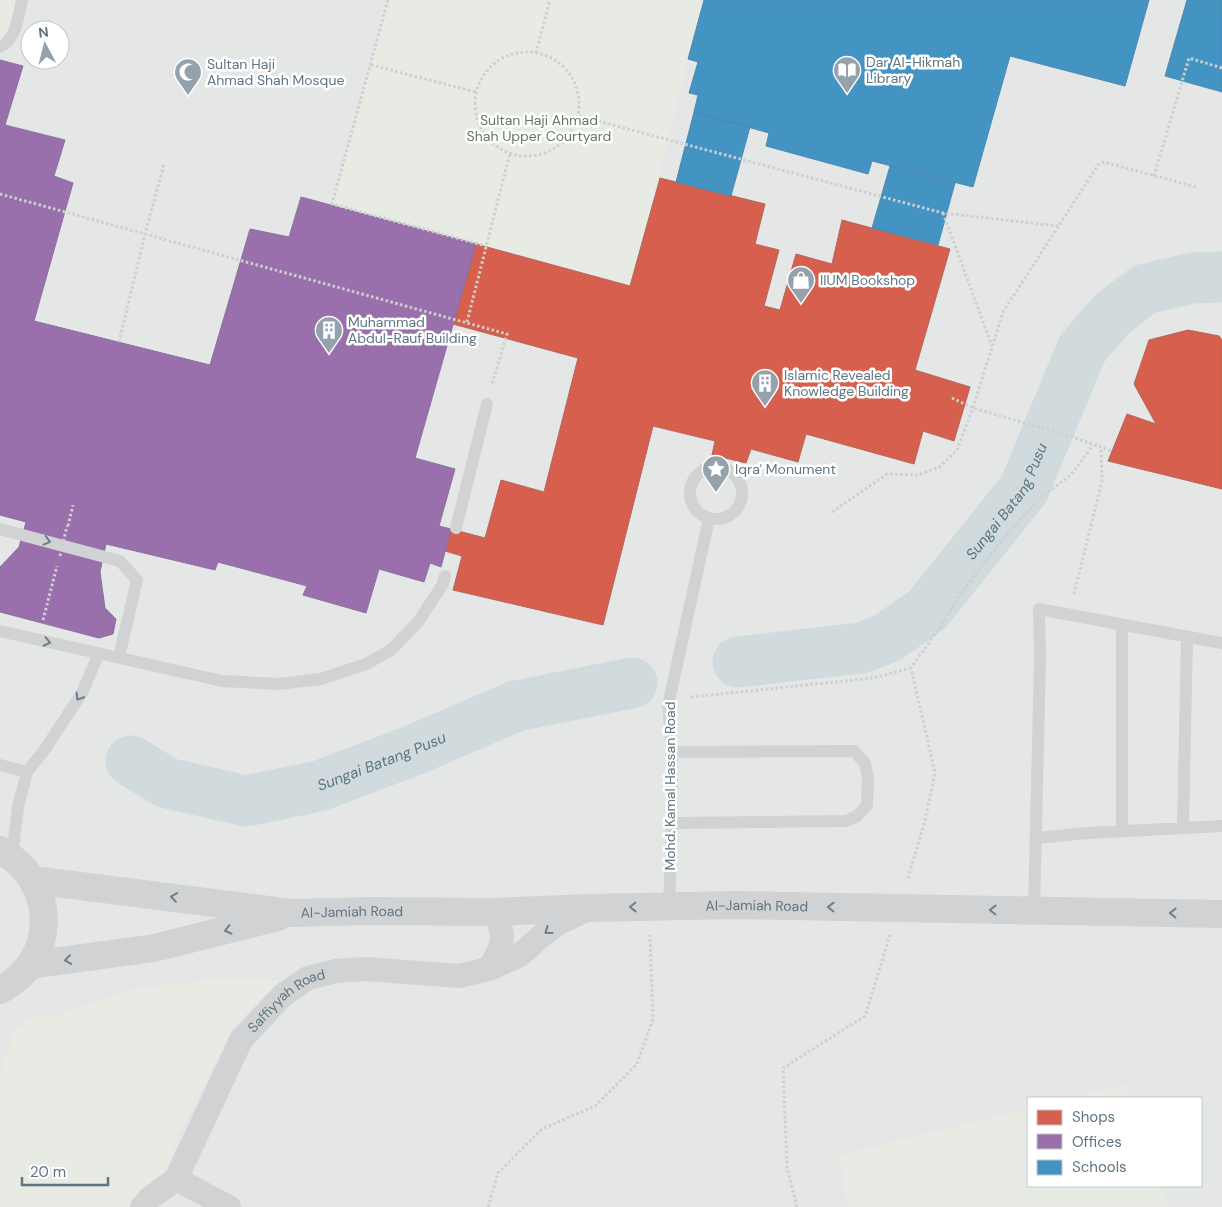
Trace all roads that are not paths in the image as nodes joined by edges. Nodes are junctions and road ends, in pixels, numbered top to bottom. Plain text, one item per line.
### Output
1 (22, 0) edge
2 (0, 47) edge
3 (487, 404) road end
4 (709, 519) junction
5 (456, 528) dead end
6 (0, 529) edge
7 (445, 576) dead end
8 (1122, 624) junction
9 (0, 631) edge
10 (1187, 637) junction
11 (1222, 644) edge
12 (99, 653) junction
13 (119, 657) junction
14 (672, 752) junction
15 (0, 765) edge
16 (27, 772) junction
17 (672, 823) junction
18 (1222, 826) edge
19 (1183, 828) junction
20 (1122, 832) junction
21 (1036, 838) junction
22 (6, 853) edge
23 (34, 880) junction
24 (659, 907) junction
25 (590, 908) junction
26 (1034, 911) junction
27 (493, 912) junction
28 (292, 913) junction
29 (1222, 914) edge
30 (30, 965) junction
31 (489, 969) junction
32 (0, 990) edge
33 (176, 1179) junction
34 (142, 1207) edge
35 (229, 1207) edge

1 - 2 lane
3 - 5 lane
4 - 4 lane
4 - 14 lane, Mohd. Kamal Hassan Road
6 -> 13 lane
7 - 13 lane
8 - 10 lane
8 - 20 lane
8 - 21 lane
9 -> 12 lane
10 - 11 lane
10 - 19 lane
12 - 13 lane
12 -> 16 lane
14 - 17 lane, Mohd. Kamal Hassan Road
14 - 17 lane
15 - 16 lane
16 - 22 lane
17 - 24 lane, Mohd. Kamal Hassan Road
18 - 19 lane
19 - 20 lane
20 - 21 lane
21 - 26 lane
22 - 23 street
28 -> 23 street, Al-Jamiah Road
23 - 30 street
24 -> 25 street, Al-Jamiah Road
26 -> 24 street, Al-Jamiah Road
25 - 27 street, Al-Jamiah Road
25 -> 31 street, Saffiyyah Road
29 -> 26 street, Al-Jamiah Road
27 - 28 street, Al-Jamiah Road
27 - 31 street
28 -> 30 street, Al-Jamiah Road
30 - 32 street
31 - 33 street, Saffiyyah Road
33 - 34 street, Saffiyyah Road
33 - 35 street

